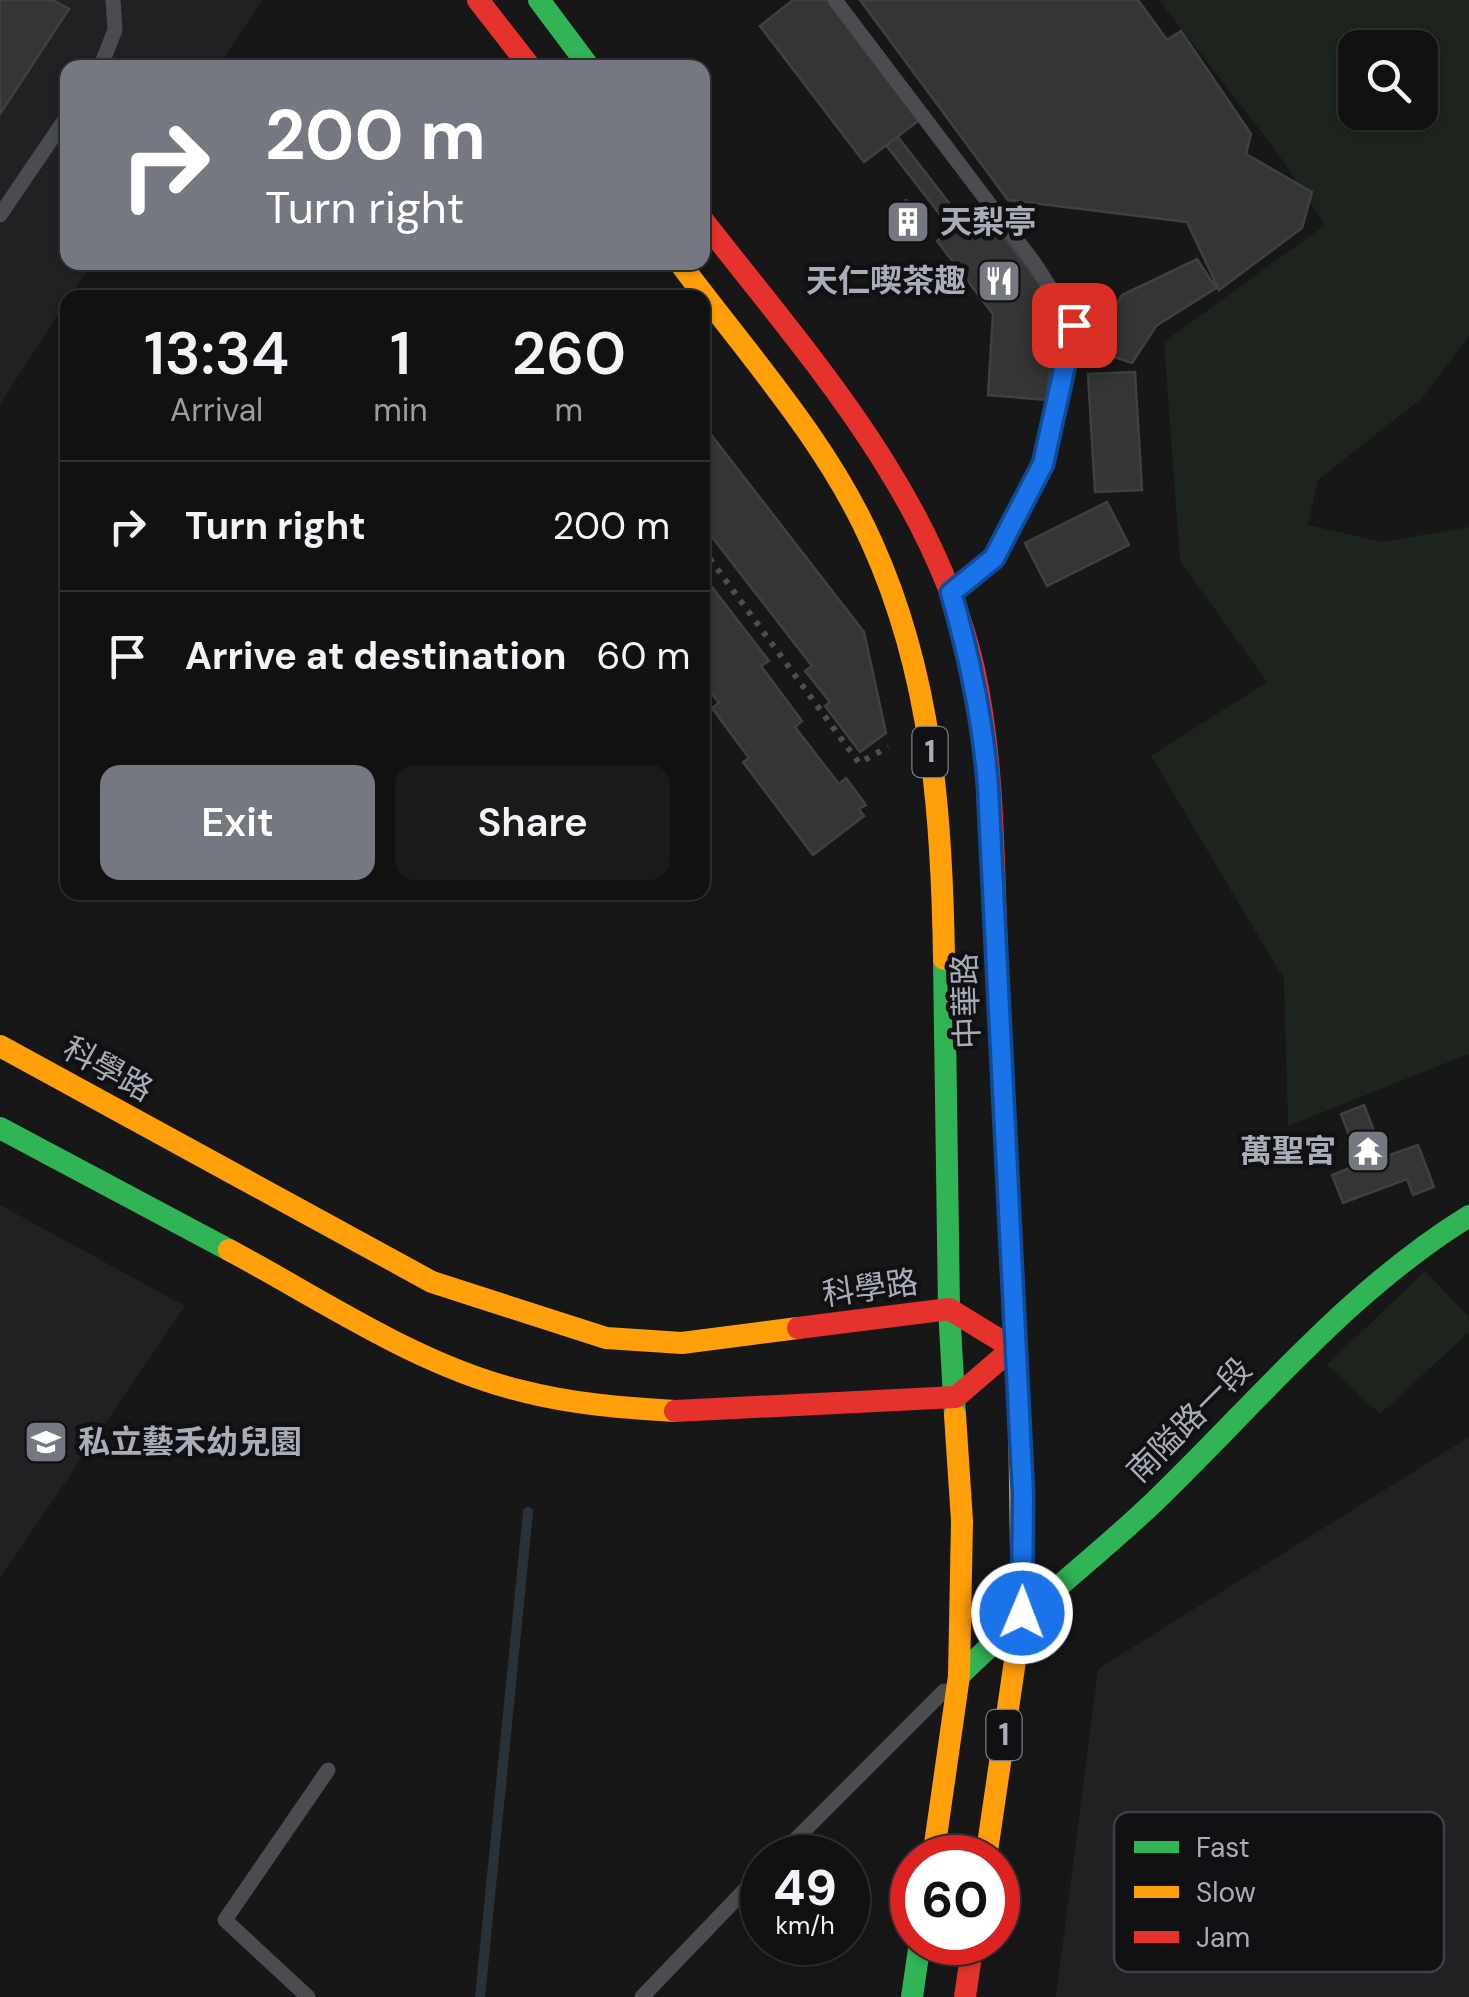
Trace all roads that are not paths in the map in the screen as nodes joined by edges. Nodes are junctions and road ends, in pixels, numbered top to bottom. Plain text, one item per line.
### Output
1 (113, 0) edge
2 (478, 0) edge
3 (539, 0) edge
4 (835, 0) edge
5 (103, 60) edge
6 (525, 60) edge
7 (584, 60) edge
8 (60, 127) edge
9 (0, 215) edge
10 (710, 230) edge
11 (710, 304) edge
12 (951, 593) junction
13 (0, 1046) edge
14 (0, 1128) edge
15 (1469, 1216) edge
16 (950, 1309) junction
17 (1012, 1348) junction
18 (956, 1396) junction
19 (1022, 1613) junction
20 (959, 1676) junction
21 (328, 1770) dead end
22 (800, 1835) edge
23 (936, 1835) edge
24 (989, 1835) edge
25 (740, 1895) edge
26 (917, 1965) edge
27 (970, 1965) edge
28 (308, 1997) edge
29 (642, 1997) edge
30 (912, 1997) edge
31 (965, 1997) edge

1 - 5 lane
2 - 6 main road
3 - 7 main road
4 - 12 lane
8 - 9 lane
10 - 12 main road, 中華路 / 1
11 - 16 main road, 中華路 / 1
12 - 17 main road, 中華路 / 1
13 - 16 main road, 科學路
14 - 18 main road
15 - 19 main road, 南隘路一段
16 - 17 main road, 科學路
16 - 18 main road, 中華路 / 1
17 - 18 main road
17 - 19 main road, 中華路 / 1
18 - 20 main road, 中華路 / 1
19 - 20 main road, 南隘路一段
19 - 24 main road, 中華路 / 1
20 - 22 lane
20 - 23 main road, 中華路 / 1
21 - 28 lane
25 - 29 lane
26 - 30 main road
27 - 31 main road

